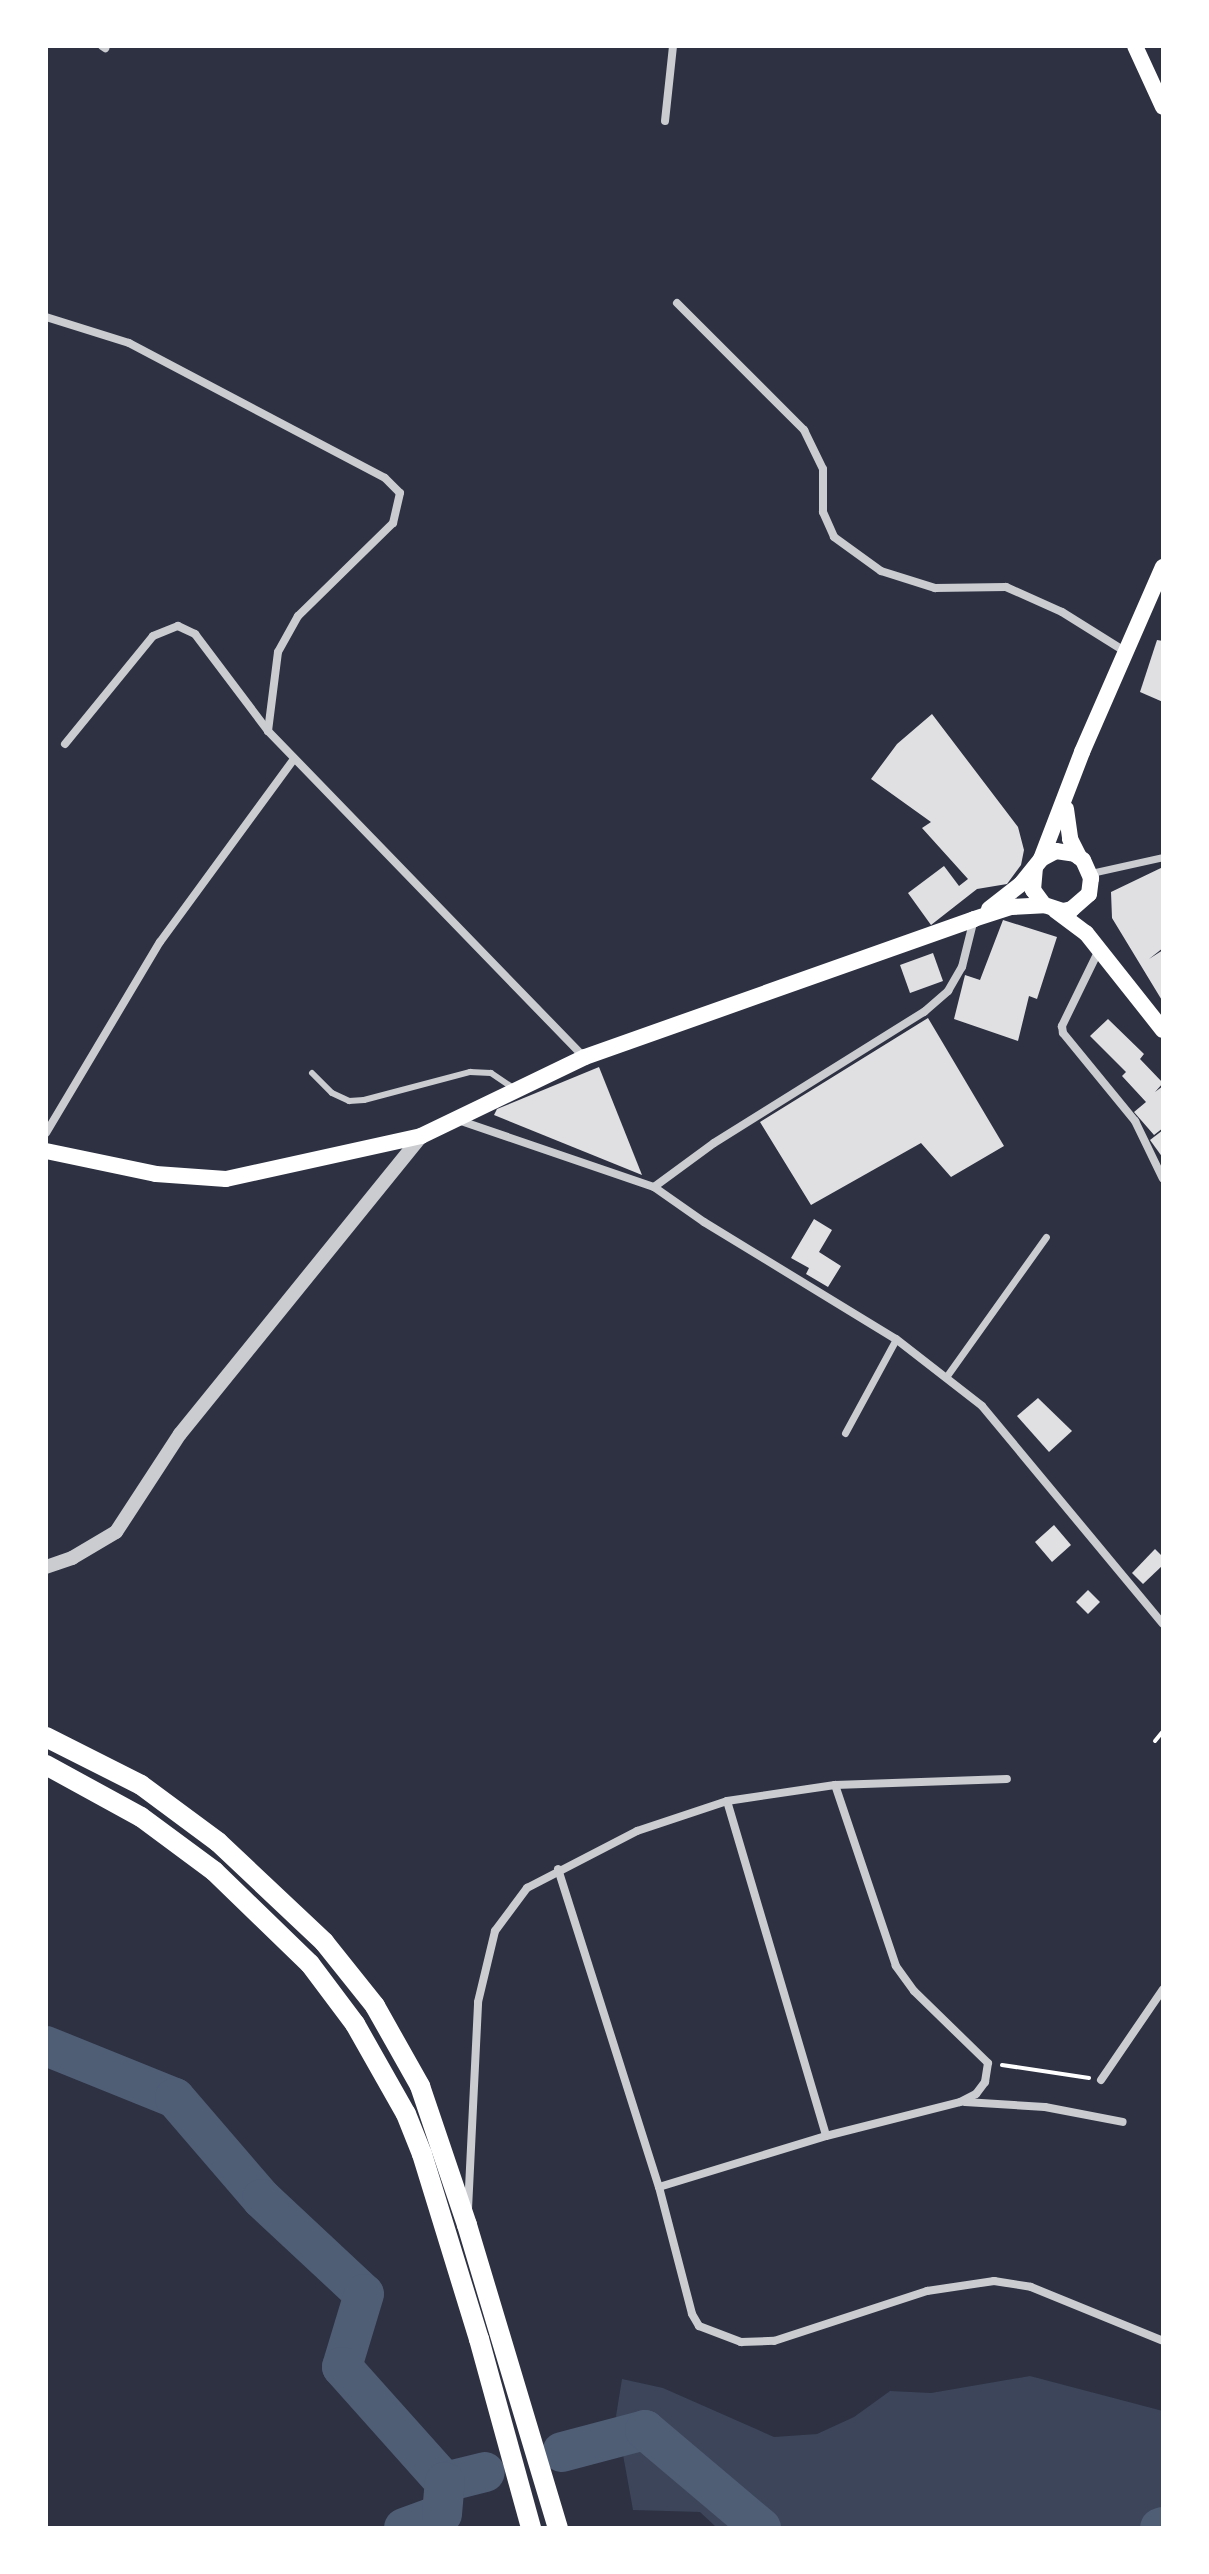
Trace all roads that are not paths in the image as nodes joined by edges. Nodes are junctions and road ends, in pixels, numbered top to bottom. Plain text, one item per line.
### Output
1 (673, 46) edge
2 (1135, 46) edge
3 (1163, 107) edge
4 (665, 121) dead end
5 (677, 303) dead end
6 (46, 317) edge
7 (1163, 567) edge
8 (1127, 652) junction
9 (268, 731) junction
10 (65, 744) dead end
11 (294, 759) junction
12 (1069, 791) junction
13 (1079, 857) junction
14 (1163, 857) edge
15 (1038, 863) junction
16 (1090, 873) junction
17 (1086, 898) junction
18 (1049, 907) junction
19 (974, 919) junction
20 (1099, 949) junction
21 (1163, 1030) edge
22 (585, 1057) junction
23 (312, 1073) dead end
24 (515, 1089) junction
25 (453, 1118) junction
26 (46, 1133) edge
27 (421, 1136) junction
28 (46, 1151) edge
29 (1163, 1179) edge
30 (654, 1187) junction
31 (1046, 1237) dead end
32 (896, 1339) junction
33 (946, 1377) junction
34 (845, 1433) dead end
35 (46, 1567) edge
36 (1161, 1620) edge
37 (46, 1737) edge
38 (46, 1765) edge
39 (1007, 1779) dead end
40 (835, 1785) junction
41 (727, 1801) junction
42 (558, 1869) junction
43 (1163, 1989) edge
44 (1101, 2080) road end
45 (960, 2102) junction
46 (1123, 2122) dead end
47 (826, 2136) junction
48 (659, 2187) junction
49 (467, 2225) junction
50 (1163, 2341) edge
51 (531, 2528) edge
52 (558, 2528) edge

1 - 4 street
2 - 3 main road
5 - 8 street
6 - 9 street
7 - 8 main road
8 - 12 main road
9 - 10 street
9 - 11 street
11 - 22 street
11 - 26 street
12 - 13 main road
12 - 15 main road
13 - 15 main road
13 - 16 main road
14 - 16 street
15 - 18 main road
15 - 19 main road
16 - 17 main road
17 - 18 main road
17 - 20 main road
18 - 19 main road
18 - 20 main road
19 - 22 main road
19 - 30 street
20 - 21 main road
20 - 29 street
22 - 24 main road
23 - 24 lane
24 - 25 main road
25 - 27 main road
25 - 30 street
27 - 28 main road
27 - 35 street
30 - 32 street
31 - 33 street
32 - 33 street
32 - 34 street
33 - 36 street
37 - 49 main road
38 - 51 main road
39 - 40 street
40 - 41 street
40 - 45 street
41 - 42 street
41 - 47 street
42 - 48 street
42 - 49 street
43 - 44 street
45 - 46 street
45 - 47 street
47 - 48 street
48 - 50 street
49 - 52 main road

